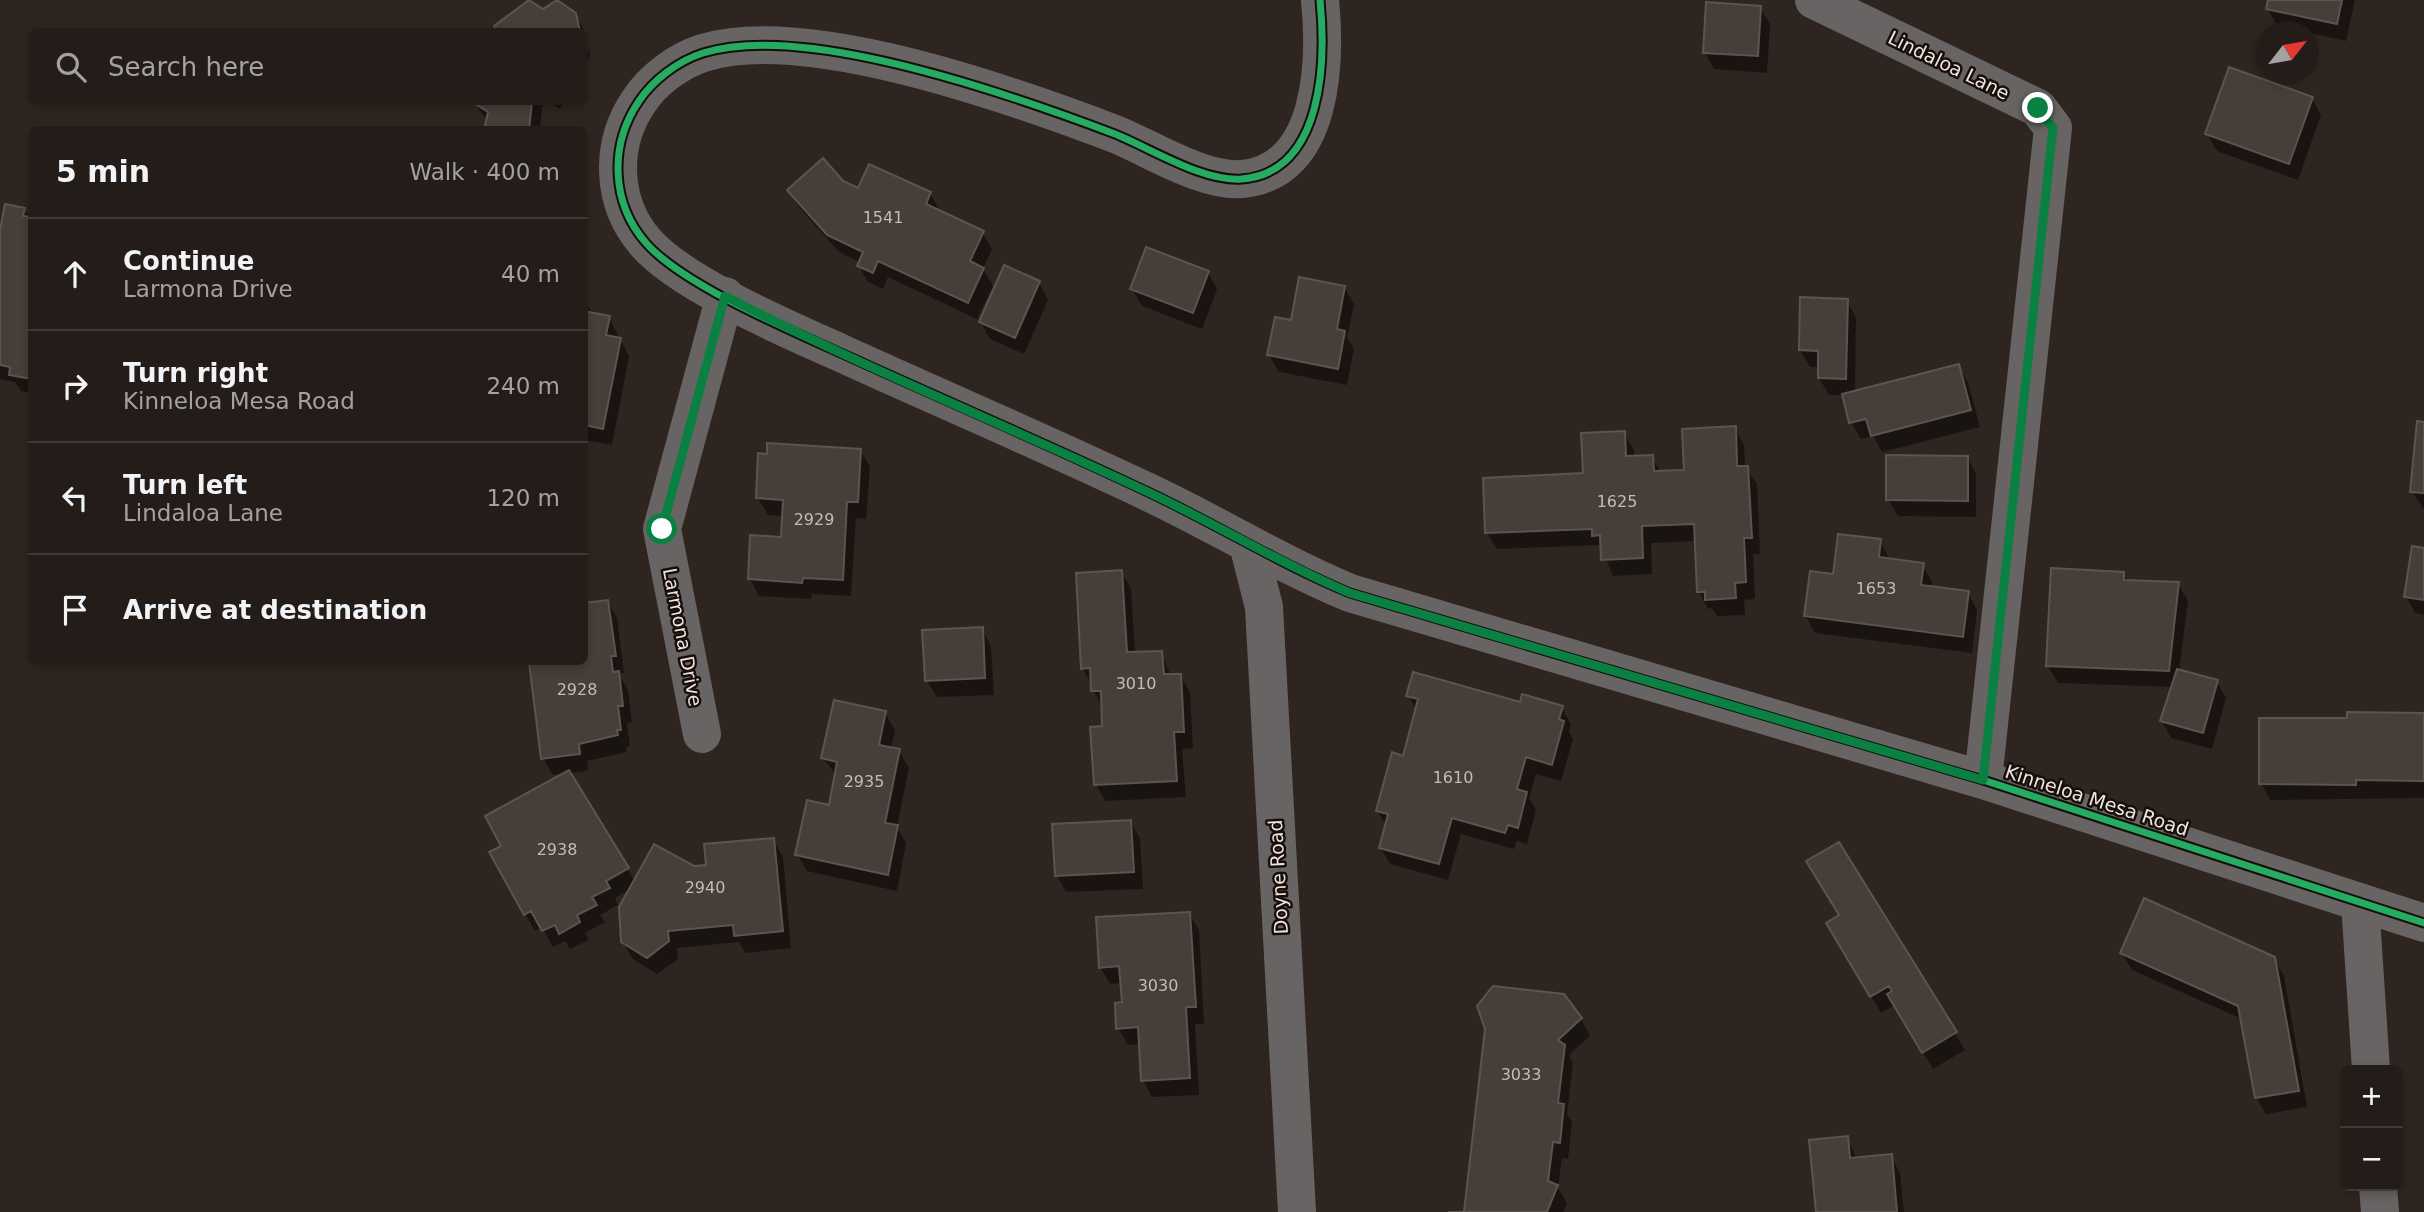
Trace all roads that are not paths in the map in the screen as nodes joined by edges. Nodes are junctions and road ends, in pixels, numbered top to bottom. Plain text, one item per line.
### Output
1 (1320, 0) edge
2 (1814, 0) edge
3 (725, 296) junction
4 (1248, 544) junction
5 (702, 734) dead end
6 (1983, 780) junction
7 (2360, 902) junction
8 (2424, 923) edge
9 (2371, 1065) edge
10 (2378, 1191) edge
11 (1297, 1212) edge
12 (2379, 1212) edge

1 - 3 street, Kinneloa Mesa Road
2 - 6 street, Lindaloa Lane
3 - 4 street, Kinneloa Mesa Road
3 - 5 street, Larmona Drive
4 - 6 street, Kinneloa Mesa Road
4 - 11 street, Doyne Road
6 - 7 street, Kinneloa Mesa Road
7 - 8 street, Kinneloa Mesa Road
7 - 9 street
10 - 12 street

